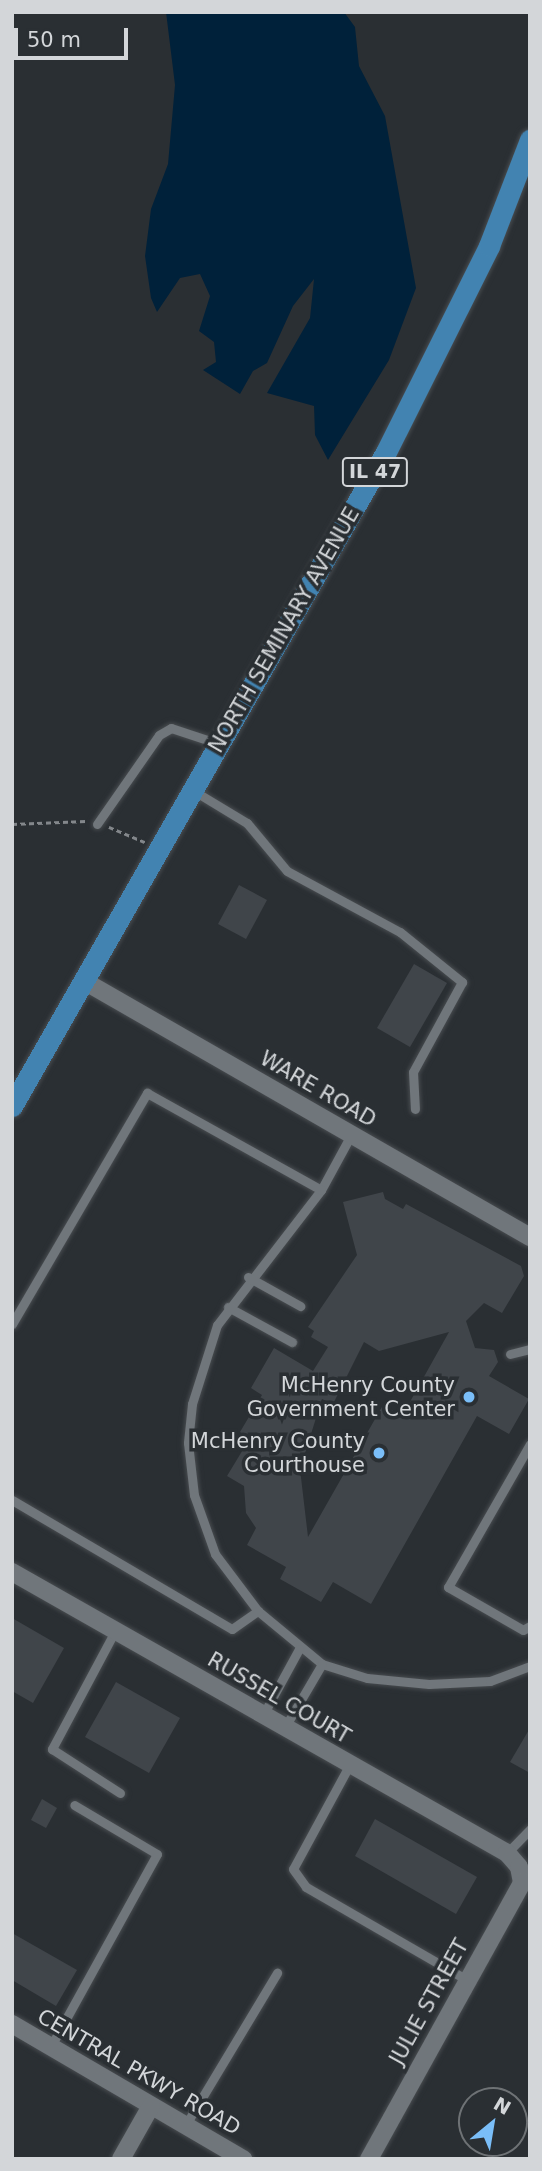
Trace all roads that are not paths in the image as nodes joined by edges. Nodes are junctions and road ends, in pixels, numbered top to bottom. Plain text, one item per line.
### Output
1 (530, 140) edge
2 (219, 744) junction
3 (192, 790) junction
4 (97, 824) dead end
5 (84, 981) junction
6 (12, 1106) edge
7 (415, 1109) dead end
8 (351, 1135) junction
9 (321, 1190) junction
10 (530, 1237) edge
11 (248, 1277) junction
12 (300, 1306) dead end
13 (228, 1307) junction
14 (12, 1324) edge
15 (292, 1342) dead end
16 (530, 1349) edge
17 (510, 1354) dead end
18 (530, 1444) edge
19 (12, 1500) edge
20 (14, 1577) edge
21 (258, 1611) junction
22 (530, 1626) edge
23 (115, 1631) junction
24 (299, 1649) junction
25 (321, 1664) junction
26 (530, 1667) edge
27 (263, 1714) junction
28 (285, 1727) junction
29 (349, 1764) junction
30 (120, 1793) dead end
31 (75, 1805) dead end
32 (530, 1829) edge
33 (513, 1860) junction
34 (276, 1973) dead end
35 (467, 1980) junction
36 (12, 2024) edge
37 (51, 2046) junction
38 (151, 2106) junction
39 (185, 2126) junction
40 (121, 2159) edge
41 (243, 2159) edge
42 (369, 2159) edge

1 - 2 main road, NORTH SEMINARY AVENUE / IL 47
2 - 3 main road, NORTH SEMINARY AVENUE / IL 47
2 - 4 lane
3 - 5 main road, NORTH SEMINARY AVENUE / IL 47
3 - 7 lane
5 - 6 main road, NORTH SEMINARY AVENUE / IL 47
5 - 8 street, WARE ROAD
8 - 9 lane
8 - 10 street, WARE ROAD
9 - 11 lane
9 - 14 lane
11 - 12 lane
11 - 13 lane
13 - 15 lane
13 - 21 lane
16 - 17 lane
18 - 22 lane
19 - 21 lane
20 - 23 street, RUSSEL COURT
21 - 24 lane
23 - 27 street, RUSSEL COURT
23 - 30 lane
24 - 25 lane
24 - 27 lane
25 - 26 lane
25 - 28 lane
27 - 28 street, RUSSEL COURT
28 - 29 street, RUSSEL COURT
29 - 33 street, RUSSEL COURT
29 - 35 lane
31 - 37 lane
32 - 33 lane
33 - 35 street, JULIE STREET
34 - 39 lane
35 - 42 street, JULIE STREET
36 - 37 street, CENTRAL PKWY ROAD
37 - 38 street, CENTRAL PKWY ROAD
38 - 39 street, CENTRAL PKWY ROAD
38 - 40 street
39 - 41 street, CENTRAL PKWY ROAD

